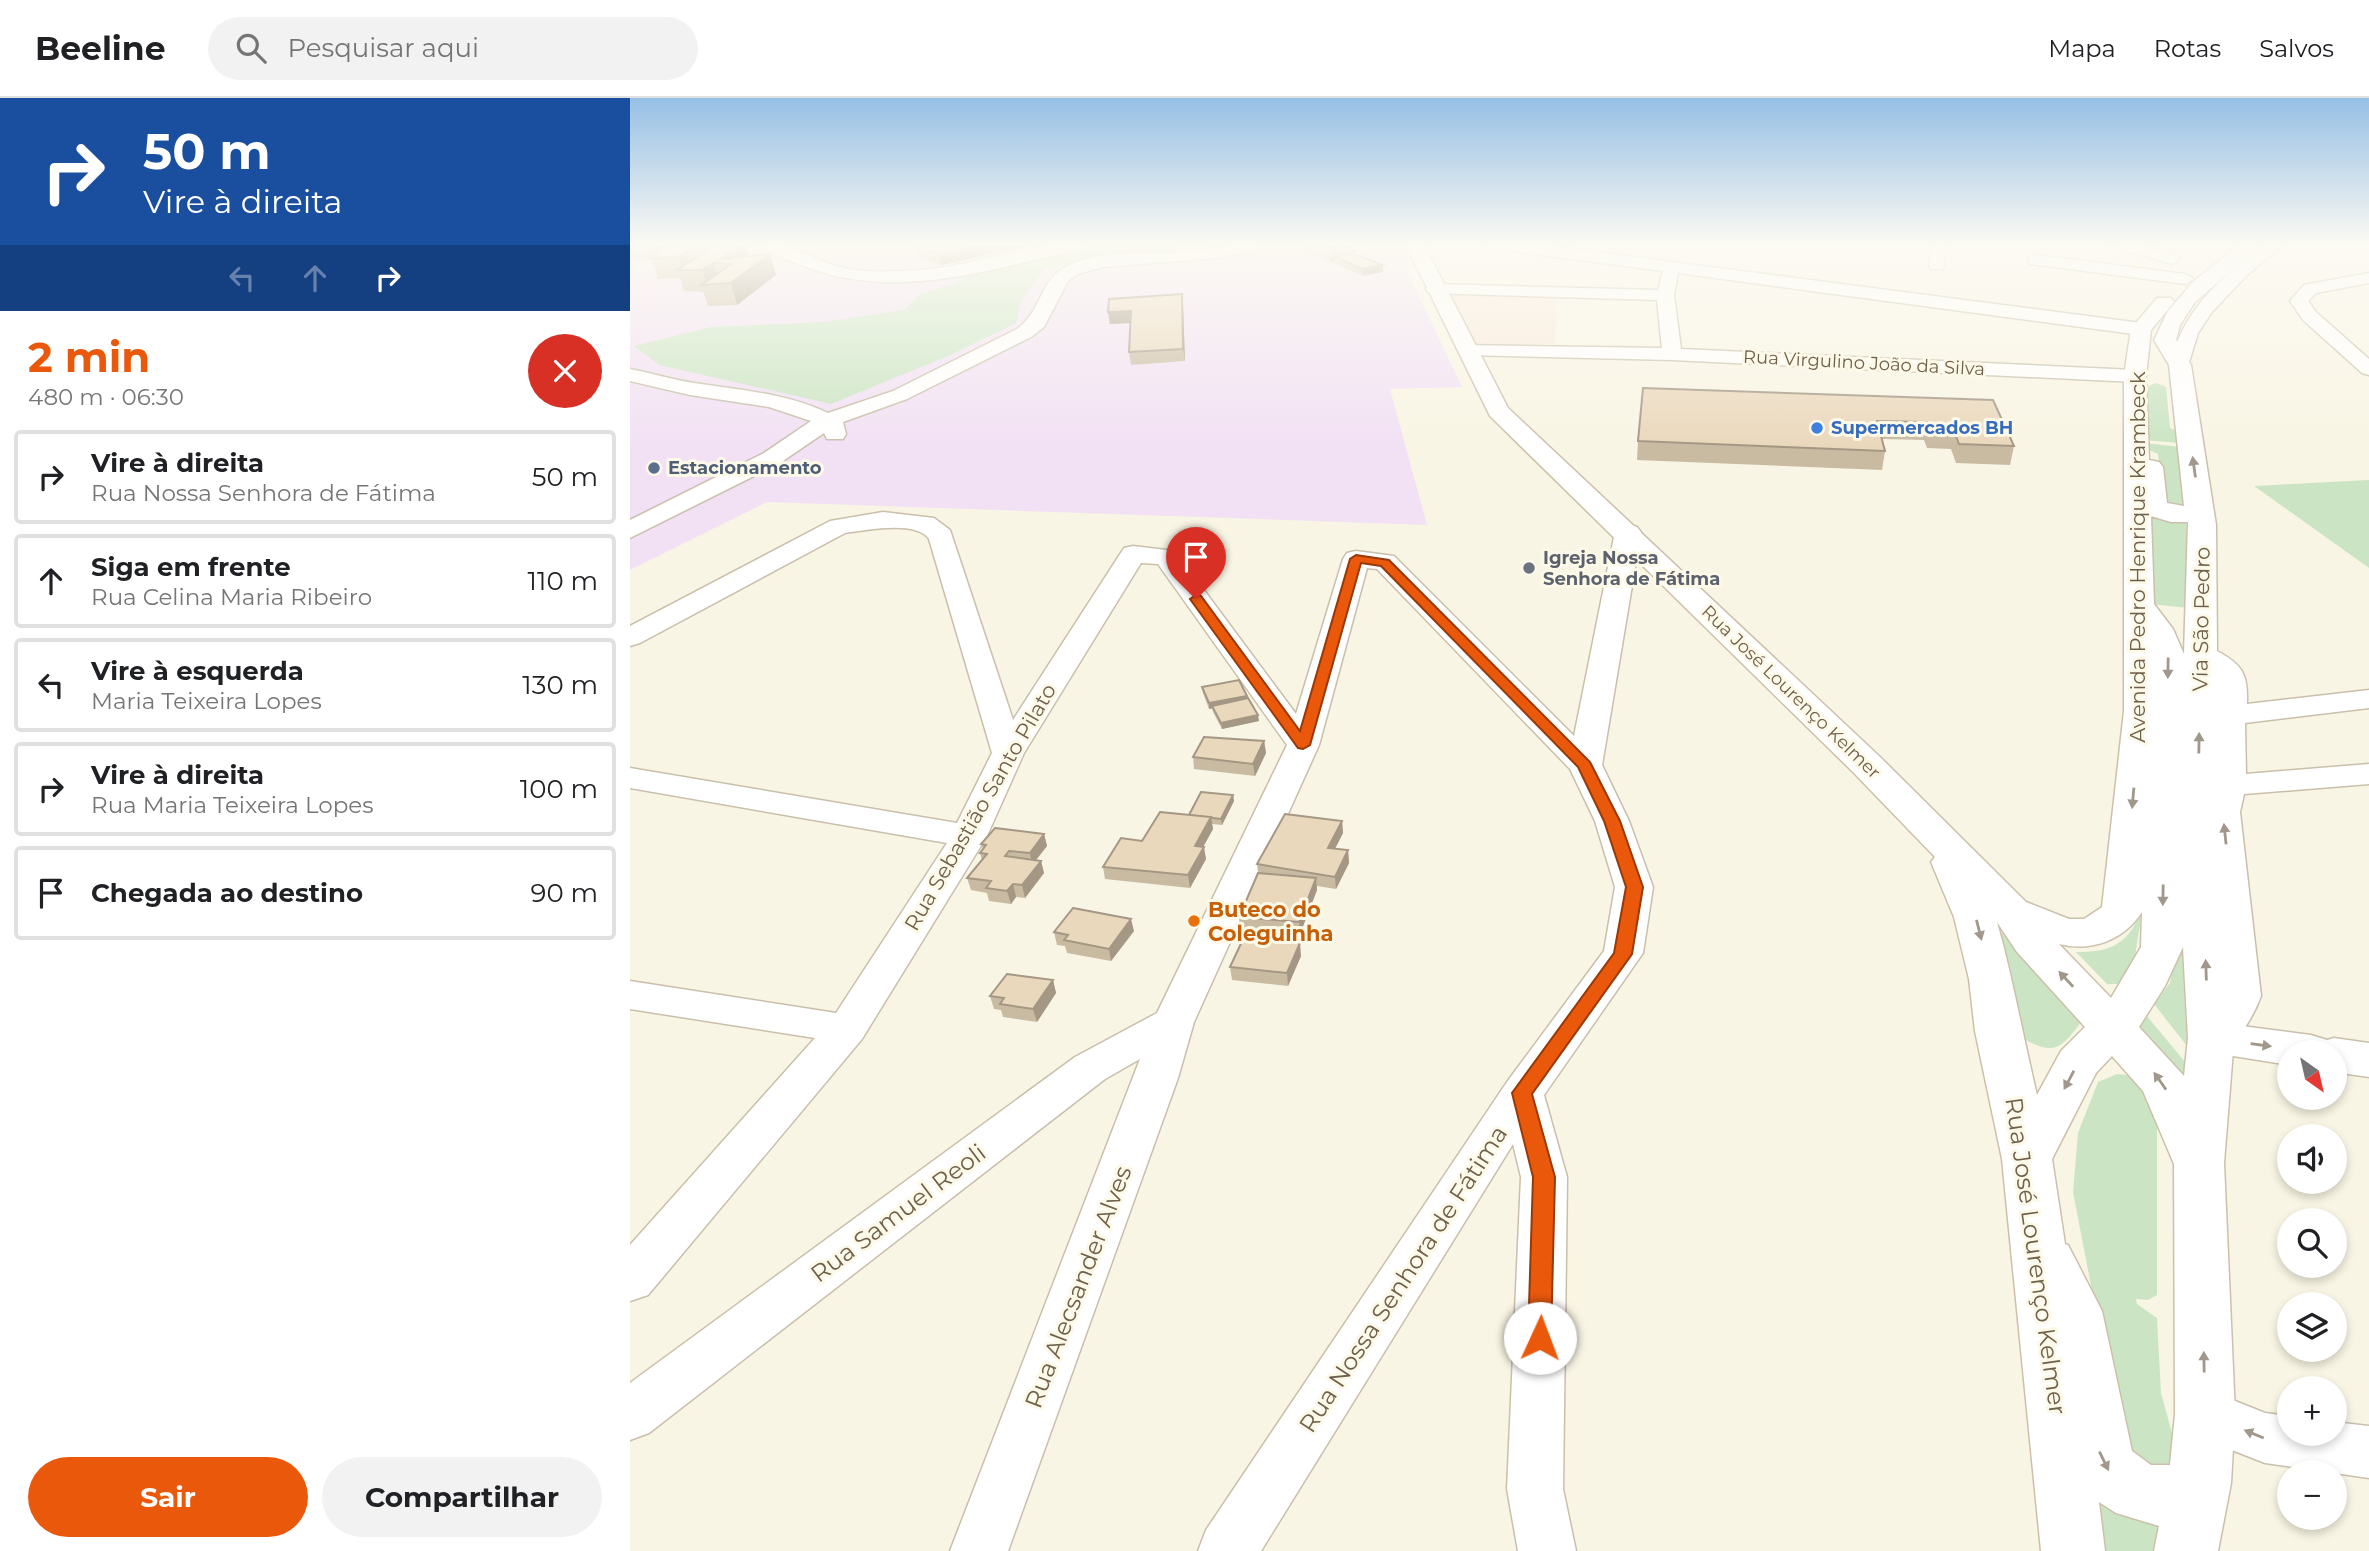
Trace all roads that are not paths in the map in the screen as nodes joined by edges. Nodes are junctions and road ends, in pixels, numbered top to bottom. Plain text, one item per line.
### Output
1 (1045, 311) edge
2 (1447, 311) edge
3 (1565, 311) edge
4 (1667, 311) edge
5 (1998, 311) edge
6 (2155, 311) edge
7 (2179, 311) edge
8 (2206, 311) edge
9 (2306, 311) edge
10 (2141, 329) junction
11 (1467, 349) junction
12 (1563, 350) junction
13 (1672, 354) junction
14 (2180, 365) junction
15 (2369, 369) edge
16 (630, 375) edge
17 (2135, 376) junction
18 (830, 432) junction
19 (2190, 432) junction
20 (2137, 450) junction
21 (708, 490) junction
22 (733, 495) junction
23 (2200, 509) junction
24 (630, 530) edge
25 (1628, 533) junction
26 (630, 548) edge
27 (1356, 559) joint
28 (2141, 607) junction
29 (630, 637) edge
30 (2200, 655) junction
31 (2369, 699) edge
32 (2229, 715) junction
33 (1303, 745) junction
34 (1008, 753) junction
35 (1585, 765) junction
36 (2369, 774) edge
37 (630, 778) edge
38 (2229, 785) junction
39 (969, 836) junction
40 (1944, 844) junction
41 (2011, 911) junction
42 (630, 995) edge
43 (1173, 1022) junction
44 (2113, 1028) junction
45 (847, 1029) junction
46 (2211, 1038) junction
47 (2277, 1047) edge
48 (2347, 1057) edge
49 (2369, 1060) edge
50 (1522, 1093) junction
51 (2027, 1159) junction
52 (2199, 1164) junction
53 (2036, 1234) junction
54 (630, 1280) edge
55 (2205, 1414) junction
56 (630, 1415) edge
57 (2369, 1452) edge
58 (2200, 1483) junction
59 (979, 1551) edge
60 (1227, 1551) edge
61 (1547, 1551) edge
62 (2073, 1551) edge
63 (2186, 1551) edge

1 - 18 street
2 - 11 main road, Rua José Lourenço Kelmer
3 - 12 street
4 - 13 street
5 - 10 street
6 - 10 main road
7 - 14 main road, Via São Pedro
8 - 14 street, Avenida Pedro Henrique Krambeck
9 - 15 street
10 - 17 main road, Avenida Pedro Henrique Krambeck
11 - 12 street, Rua Virgulino João da Silva
11 - 25 main road, Rua José Lourenço Kelmer
12 - 13 street, Rua Virgulino João da Silva
13 - 17 street, Rua Virgulino João da Silva
14 - 19 main road, Via São Pedro
16 - 18 street
17 - 19 main road
17 - 20 main road, Avenida Pedro Henrique Krambeck
18 - 21 street
18 - 22 street
23 -> 19 main road, Via São Pedro
20 - 23 main road
20 - 28 main road, Avenida Pedro Henrique Krambeck
21 - 22 street
21 - 24 street
22 - 26 street
23 - 30 main road, Via São Pedro
25 - 35 street
25 - 40 main road, Rua José Lourenço Kelmer
27 - 33 street, Rua Alecsander Alves
27 - 35 street, Rua Nossa Senhora de Fátima
28 -> 41 main road, Avenida Pedro Henrique Krambeck
28 -> 44 main road, Via São Pedro
29 - 34 street
30 - 32 main road
46 -> 30 main road, Via São Pedro
31 - 32 street
32 - 38 street
33 - 34 street, Rua Sebastião Santo Pilato
33 - 43 street, Rua Alecsander Alves
34 - 39 street, Rua Sebastião Santo Pilato
35 - 50 street, Rua Nossa Senhora de Fátima
36 - 38 street
37 - 39 street
46 -> 38 street
39 - 45 street, Rua Sebastião Santo Pilato
40 - 41 main road, Rua José Lourenço Kelmer
40 -> 51 main road, Rua José Lourenço Kelmer
44 -> 41 main road, Rua José Lourenço Kelmer
42 - 45 street
43 - 56 street, Rua Samuel Reoli
43 - 59 street, Rua Alecsander Alves
44 -> 51 main road, Via São Pedro
52 -> 44 main road, Rua José Lourenço Kelmer
45 - 54 street, Rua Sebastião Santo Pilato
46 -> 47 main road
46 - 52 main road
48 - 49 main road
50 - 60 street, Rua Nossa Senhora de Fátima
50 - 61 street
51 - 53 main road, Rua José Lourenço Kelmer
55 -> 52 main road, Rua José Lourenço Kelmer
53 -> 58 main road
53 - 62 main road, Rua José Lourenço Kelmer
57 -> 55 street
55 - 58 main road, Rua José Lourenço Kelmer
58 - 63 main road, Rua José Lourenço Kelmer

